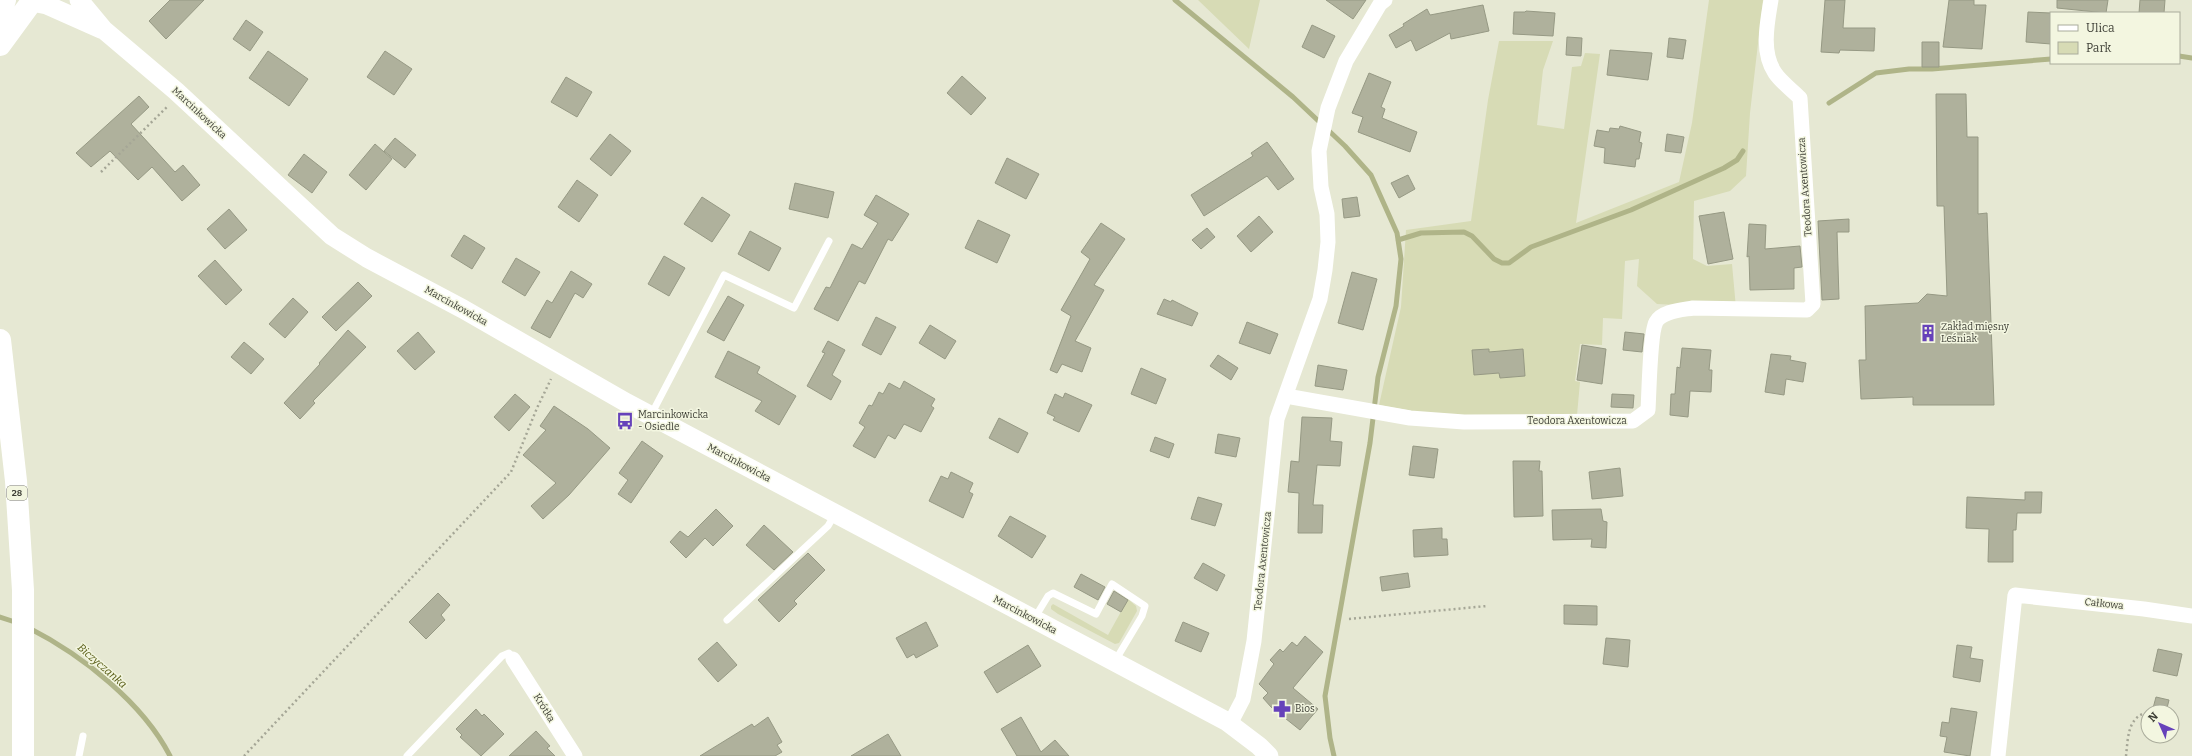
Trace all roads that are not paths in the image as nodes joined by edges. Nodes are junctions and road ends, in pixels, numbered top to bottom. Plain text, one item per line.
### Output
1 (5, 0) edge
2 (79, 0) edge
3 (1386, 0) edge
4 (1771, 0) edge
5 (32, 2) edge
6 (0, 16) edge
7 (104, 30) junction
8 (0, 45) edge
9 (829, 241) dead end
10 (0, 340) edge
11 (1286, 396) junction
12 (650, 416) junction
13 (835, 514) junction
14 (2192, 616) edge
15 (728, 620) dead end
16 (1034, 620) junction
17 (514, 659) joint
18 (1115, 662) junction
19 (1230, 724) junction
20 (83, 736) dead end
21 (23, 756) edge
22 (79, 756) edge
23 (407, 756) edge
24 (575, 756) edge
25 (1269, 756) edge
26 (1998, 756) edge

1 - 6 main road
2 - 7 street, Marcinkowicka
3 - 11 street, Teodora Axentowicza
4 - 11 street, Teodora Axentowicza
5 - 7 street, Marcinkowicka
5 - 8 main road
7 - 12 street, Marcinkowicka
9 - 12 lane
10 - 21 main road, 28
11 - 19 street, Teodora Axentowicza
12 - 13 street, Marcinkowicka
13 - 15 lane
13 - 16 street, Marcinkowicka
14 - 26 street, Całkowa
16 - 18 street, Marcinkowicka
16 - 18 lane
17 - 23 lane
17 - 24 street, Krótka
18 - 19 street, Marcinkowicka
19 - 25 street, Marcinkowicka
20 - 22 lane

